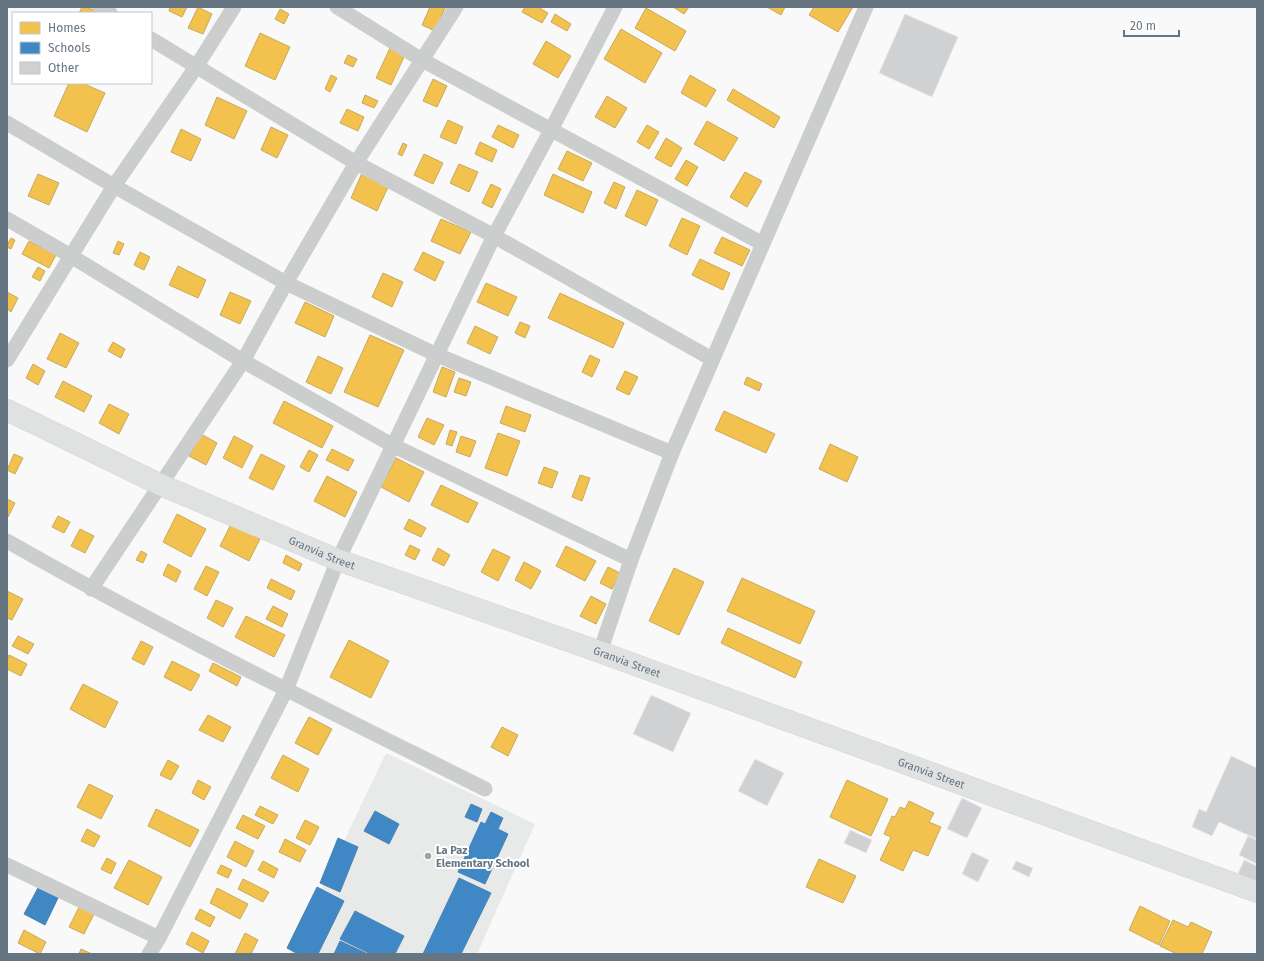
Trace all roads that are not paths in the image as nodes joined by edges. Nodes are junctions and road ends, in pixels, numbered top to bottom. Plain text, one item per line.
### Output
1 (234, 7) edge
2 (337, 7) edge
3 (456, 7) edge
4 (615, 7) edge
5 (866, 7) edge
6 (152, 40) edge
7 (422, 60) junction
8 (196, 67) junction
9 (7, 123) edge
10 (551, 130) junction
11 (356, 163) junction
12 (114, 186) junction
13 (7, 219) edge
14 (494, 236) junction
15 (763, 244) junction
16 (71, 256) junction
17 (286, 283) junction
18 (437, 355) junction
19 (712, 359) junction
20 (7, 360) edge
21 (243, 361) junction
22 (7, 410) edge
23 (392, 445) junction
24 (672, 453) junction
25 (161, 485) junction
26 (7, 541) edge
27 (338, 560) junction
28 (631, 560) junction
29 (91, 589) junction
30 (600, 652) junction
31 (286, 690) junction
32 (485, 789) dead end
33 (7, 864) edge
34 (1257, 892) edge
35 (159, 938) junction
36 (149, 954) edge

1 - 8 street
2 - 7 street
3 - 7 street
4 - 10 street
5 - 15 street
6 - 8 street
7 - 10 street
7 - 11 street
8 - 11 street
8 - 12 street
9 - 12 street
10 - 14 street
10 - 15 street
11 - 14 street
11 - 17 street
12 - 16 street
12 - 17 street
13 - 16 street
14 - 18 street
14 - 19 street
15 - 19 street
16 - 20 street
16 - 21 street
17 - 18 street
17 - 21 street
18 - 23 street
18 - 24 street
19 - 24 street
21 - 23 street
21 - 25 street
22 - 25 street, Granvia Street
23 - 27 street
23 - 28 street
24 - 28 street
25 - 27 street, Granvia Street
25 - 29 street
26 - 29 street
27 - 30 street, Granvia Street
27 - 31 street
28 - 30 street
29 - 31 street
30 - 34 street, Granvia Street
31 - 32 street
31 - 35 street
33 - 35 street
35 - 36 street

